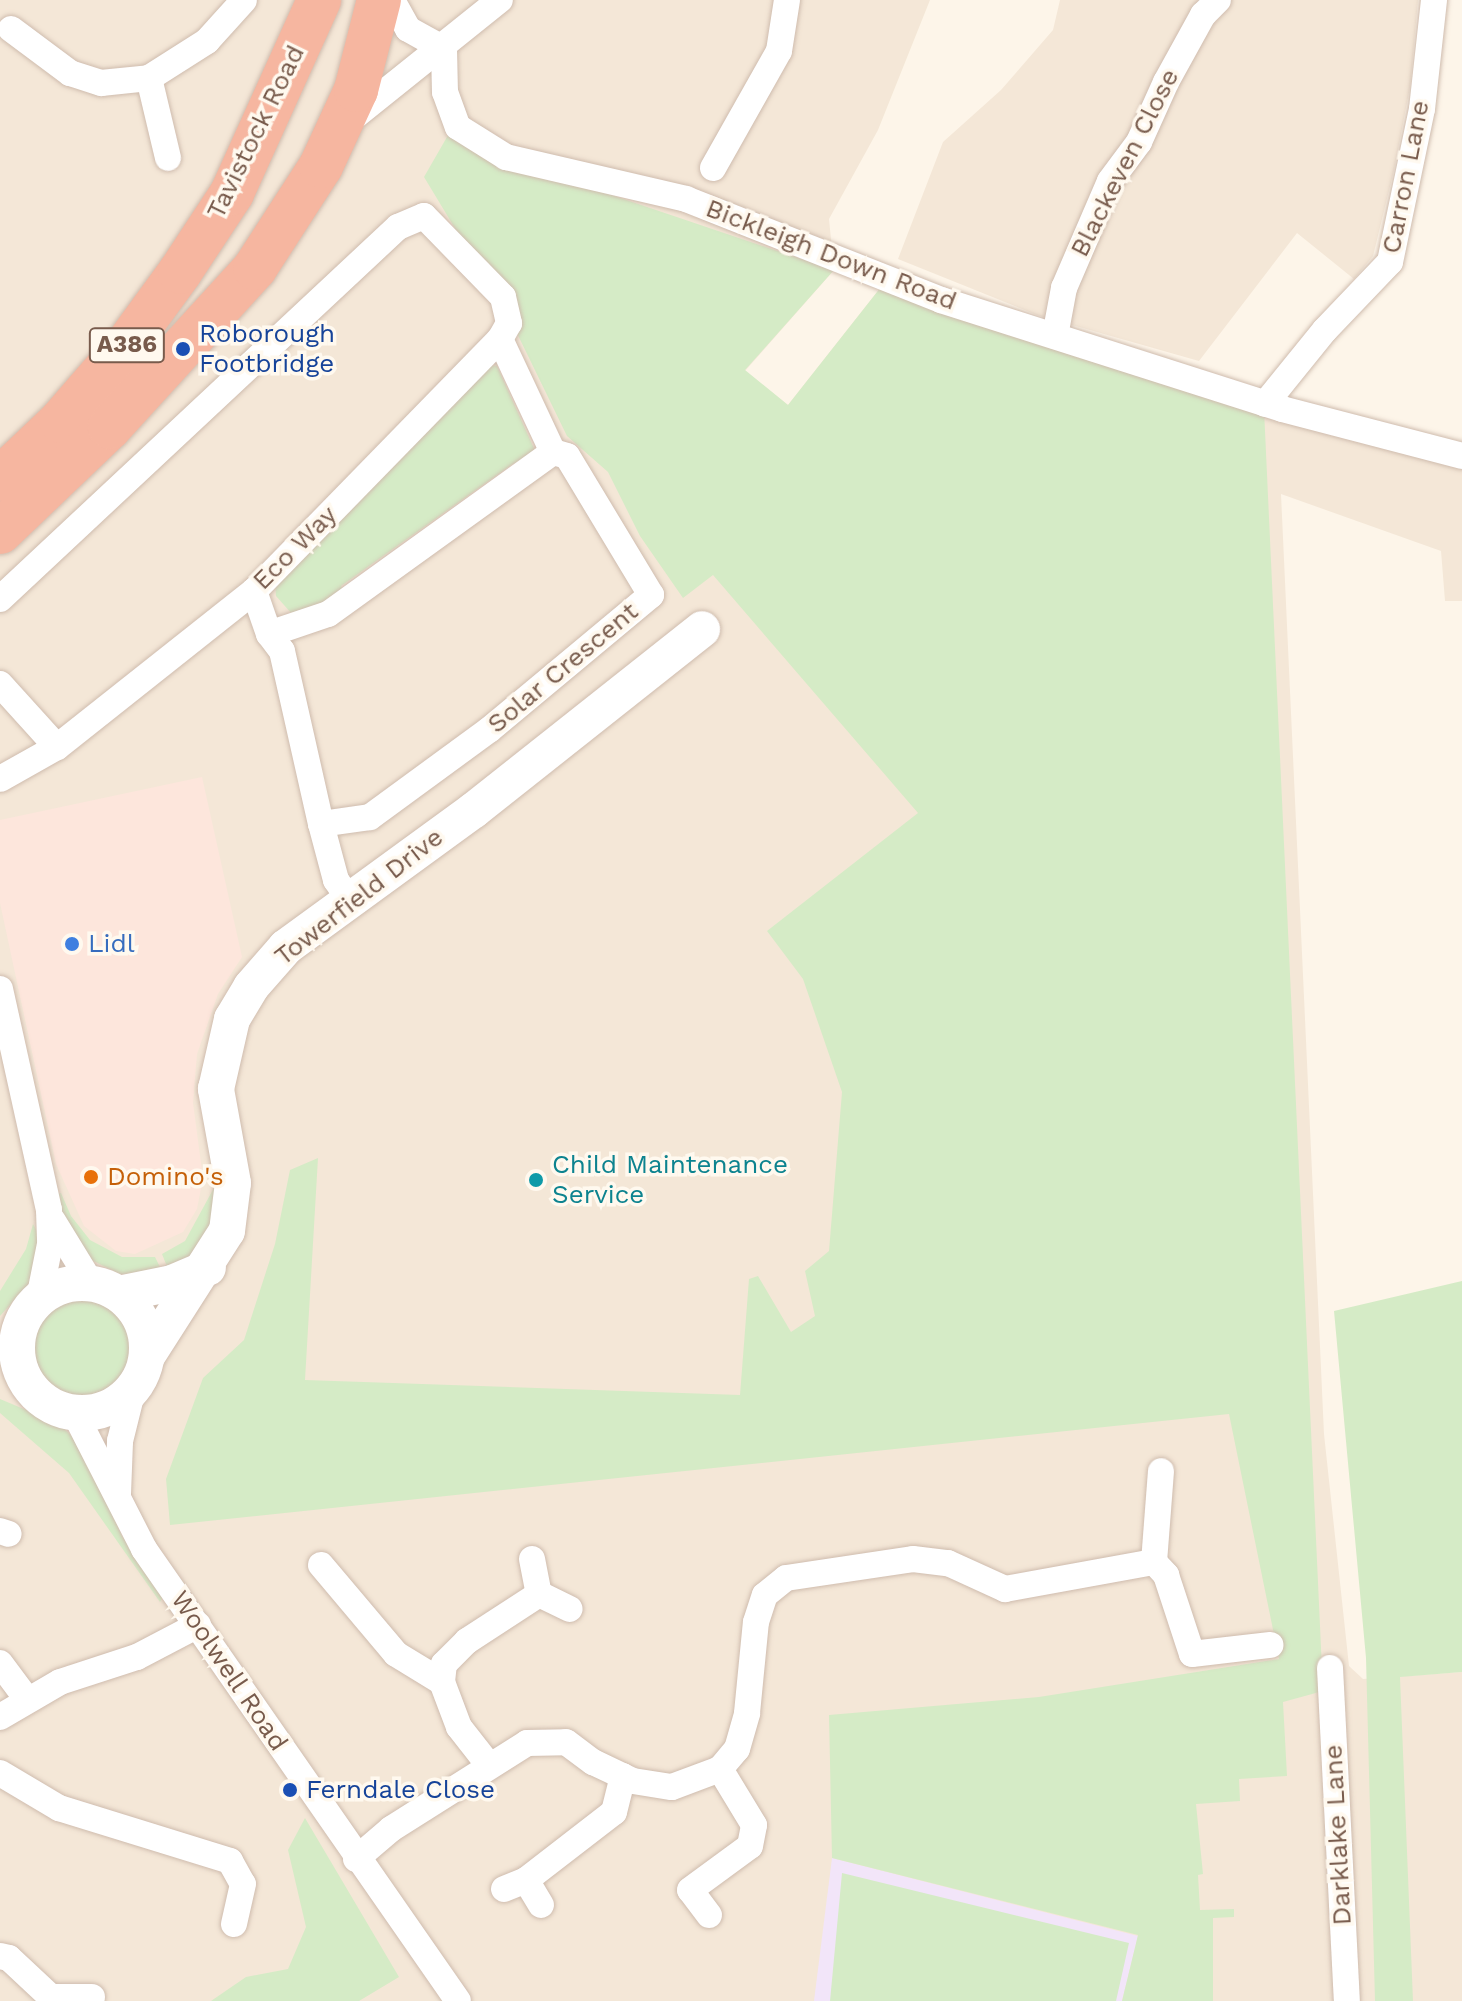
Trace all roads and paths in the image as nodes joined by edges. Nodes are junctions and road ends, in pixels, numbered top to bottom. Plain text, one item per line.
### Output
1 (244, 0) edge
2 (319, 0) edge
3 (379, 0) edge
4 (392, 0) edge
5 (500, 0) edge
6 (787, 0) edge
7 (1218, 0) edge
8 (1434, 0) edge
9 (11, 29) dead end
10 (444, 49) junction
11 (149, 78) junction
12 (333, 141) junction
13 (168, 158) dead end
14 (713, 168) dead end
15 (504, 331) junction
16 (1055, 336) junction
17 (1274, 407) junction
18 (553, 452) junction
19 (1462, 456) edge
20 (0, 479) edge
21 (0, 532) edge
22 (254, 591) junction
23 (0, 599) edge
24 (702, 629) dead end
25 (269, 634) junction
26 (0, 684) edge
27 (57, 747) junction
28 (0, 779) edge
29 (321, 824) junction
30 (349, 899) junction
31 (0, 989) edge
32 (49, 1210) junction
33 (208, 1268) junction
34 (105, 1289) junction
35 (21, 1314) edge
36 (140, 1373) junction
37 (74, 1412) junction
38 (1161, 1471) dead end
39 (118, 1494) junction
40 (532, 1559) dead end
41 (1154, 1562) junction
42 (321, 1565) dead end
43 (539, 1594) junction
44 (570, 1609) dead end
45 (198, 1625) junction
46 (1270, 1645) dead end
47 (0, 1663) edge
48 (1330, 1668) dead end
49 (442, 1682) junction
50 (26, 1698) junction
51 (0, 1717) edge
52 (488, 1764) junction
53 (720, 1769) junction
54 (0, 1773) edge
55 (623, 1776) junction
56 (356, 1859) junction
57 (541, 1905) dead end
58 (709, 1915) dead end
59 (234, 1924) dead end
60 (0, 1956) edge
61 (92, 1997) dead end
62 (55, 1999) edge
63 (458, 2001) edge
64 (1347, 2001) edge

1 - 11 street
2 - 20 highway, Tavistock Road / A386
3 - 12 highway, A386
4 - 10 street
5 - 10 street
6 - 14 street
7 - 16 street, Blackeven Close
8 - 17 street, Carron Lane
9 - 11 street
10 - 12 street
10 - 16 street, Bickleigh Down Road
11 - 13 street
12 - 21 highway, A386
15 - 18 street
15 - 22 street, Eco Way
15 - 23 street
16 - 17 street, Bickleigh Down Road
17 - 19 street, Bickleigh Down Road
18 - 25 street
18 - 29 street, Solar Crescent
22 - 25 street
22 - 27 street, Eco Way
24 - 30 street, Towerfield Drive
25 - 29 street
26 - 27 street
27 - 28 street, Eco Way
29 - 30 street
30 - 33 street, Towerfield Drive
31 - 32 street
32 - 34 street
32 - 35 street
33 - 34 street
33 - 36 street, Towerfield Drive
34 - 35 street
34 - 36 street
35 - 37 street
36 - 37 street
36 - 39 street, Woolwell Road
37 - 39 street, Woolwell Road
38 - 41 street
39 - 45 street, Woolwell Road
40 - 43 street
41 - 46 street
41 - 53 street
42 - 49 street
43 - 44 street
43 - 49 street
45 - 50 street
45 - 56 street, Woolwell Road
47 - 50 street
48 - 64 street, Darklake Lane
49 - 52 street
50 - 51 street
52 - 55 street
52 - 56 street
53 - 55 street
53 - 58 street
54 - 59 street
55 - 57 street
56 - 63 street, Woolwell Road
60 - 62 street
61 - 62 street

